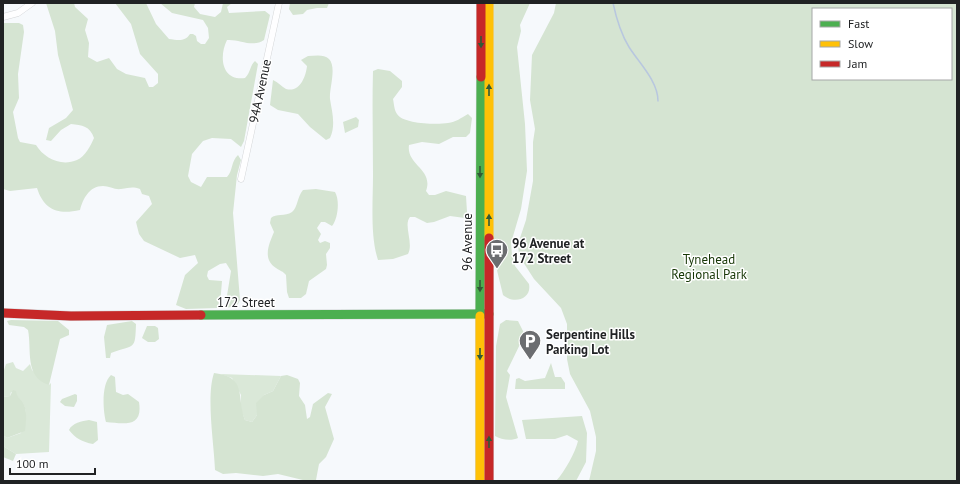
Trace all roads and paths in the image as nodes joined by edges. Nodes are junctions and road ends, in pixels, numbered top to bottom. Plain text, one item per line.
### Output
1 (32, 3) edge
2 (279, 3) edge
3 (481, 3) edge
4 (489, 3) edge
5 (3, 17) edge
6 (241, 179) dead end
7 (3, 313) edge
8 (485, 314) junction
9 (480, 481) edge
10 (489, 481) edge

1 - 5 street
2 - 6 street, 94A Avenue
3 -> 8 main road, 96 Avenue
8 -> 4 main road, 96 Avenue
7 - 8 main road, 172 Street
8 -> 9 main road, 96 Avenue
10 -> 8 main road, 96 Avenue

